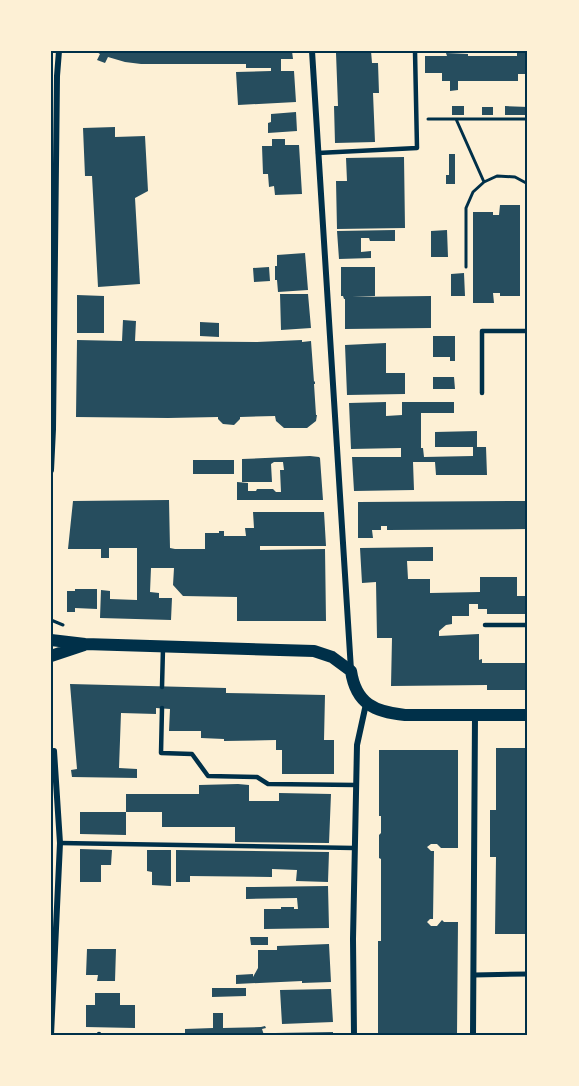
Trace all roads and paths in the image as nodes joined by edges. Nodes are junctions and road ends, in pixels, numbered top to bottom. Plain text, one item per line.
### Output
1 (59, 51) edge
2 (312, 51) edge
3 (415, 51) edge
4 (456, 118) junction
5 (417, 119) junction
6 (528, 119) edge
7 (318, 153) junction
8 (484, 182) junction
9 (528, 184) edge
10 (466, 267) dead end
11 (528, 331) edge
12 (482, 393) dead end
13 (51, 470) edge
14 (485, 625) dead end
15 (528, 625) edge
16 (51, 632) edge
17 (51, 640) edge
18 (85, 644) junction
19 (163, 647) junction
20 (51, 656) edge
21 (351, 671) junction
22 (162, 687) dead end
23 (367, 703) junction
24 (162, 708) dead end
25 (475, 715) junction
26 (528, 715) edge
27 (54, 751) dead end
28 (356, 786) junction
29 (60, 843) junction
30 (354, 848) junction
31 (528, 974) edge
32 (474, 975) junction
33 (51, 1035) edge
34 (354, 1035) edge
35 (473, 1035) edge

1 - 13 street
2 - 7 street
3 - 5 lane
4 - 5 path
4 - 6 path
4 - 8 path
5 - 7 lane
7 - 21 street
8 - 9 path
8 - 10 path
11 - 12 lane
14 - 15 lane
16 - 18 main road
17 - 18 main road
18 - 19 main road
18 - 20 main road
19 - 21 main road
19 - 22 lane
21 - 23 main road
23 - 25 main road
23 - 28 street
24 - 28 lane
25 - 26 main road
25 - 32 street
27 - 29 street
28 - 30 street
29 - 30 lane
29 - 33 street
30 - 34 street
31 - 32 street
32 - 35 street

